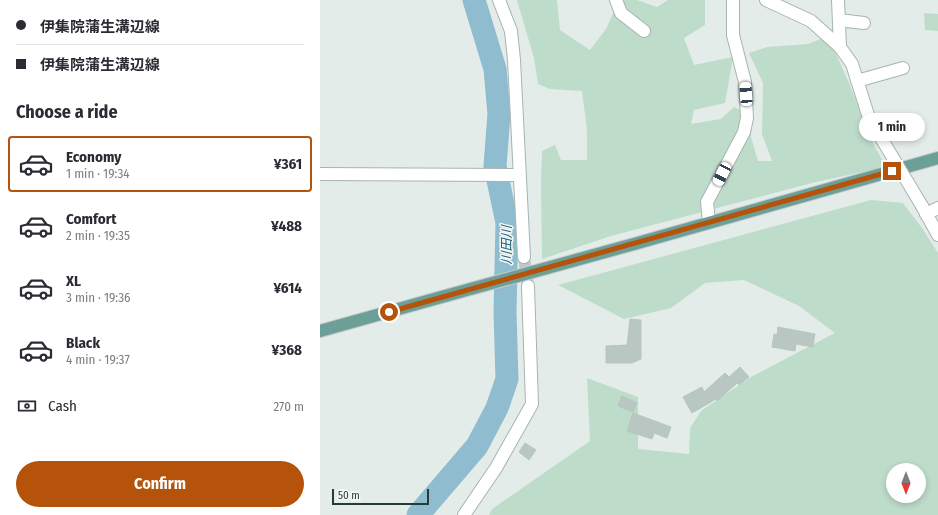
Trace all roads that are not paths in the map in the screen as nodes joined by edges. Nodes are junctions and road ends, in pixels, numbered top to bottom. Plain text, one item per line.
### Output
1 (499, 0) edge
2 (616, 0) edge
3 (733, 0) edge
4 (766, 0) edge
5 (838, 0) edge
6 (845, 0) edge
7 (841, 20) junction
8 (864, 23) dead end
9 (644, 31) dead end
10 (840, 48) junction
11 (903, 68) dead end
12 (857, 81) junction
13 (938, 158) edge
14 (320, 174) edge
15 (519, 175) junction
16 (938, 208) edge
17 (924, 210) junction
18 (709, 222) junction
19 (938, 235) edge
20 (524, 257) tunnel mouth
21 (528, 286) tunnel mouth
22 (320, 331) edge
23 (464, 515) edge

1 - 15 street
2 - 9 street
3 - 18 street
4 - 10 street
5 - 7 street
6 - 7 street
7 - 8 street
7 - 10 street
10 - 12 street
11 - 12 street
12 - 17 street, bridge
13 - 18 main road
14 - 15 street
15 - 20 street
16 - 17 street
17 - 19 street
18 - 22 main road, bridge
21 - 23 street

